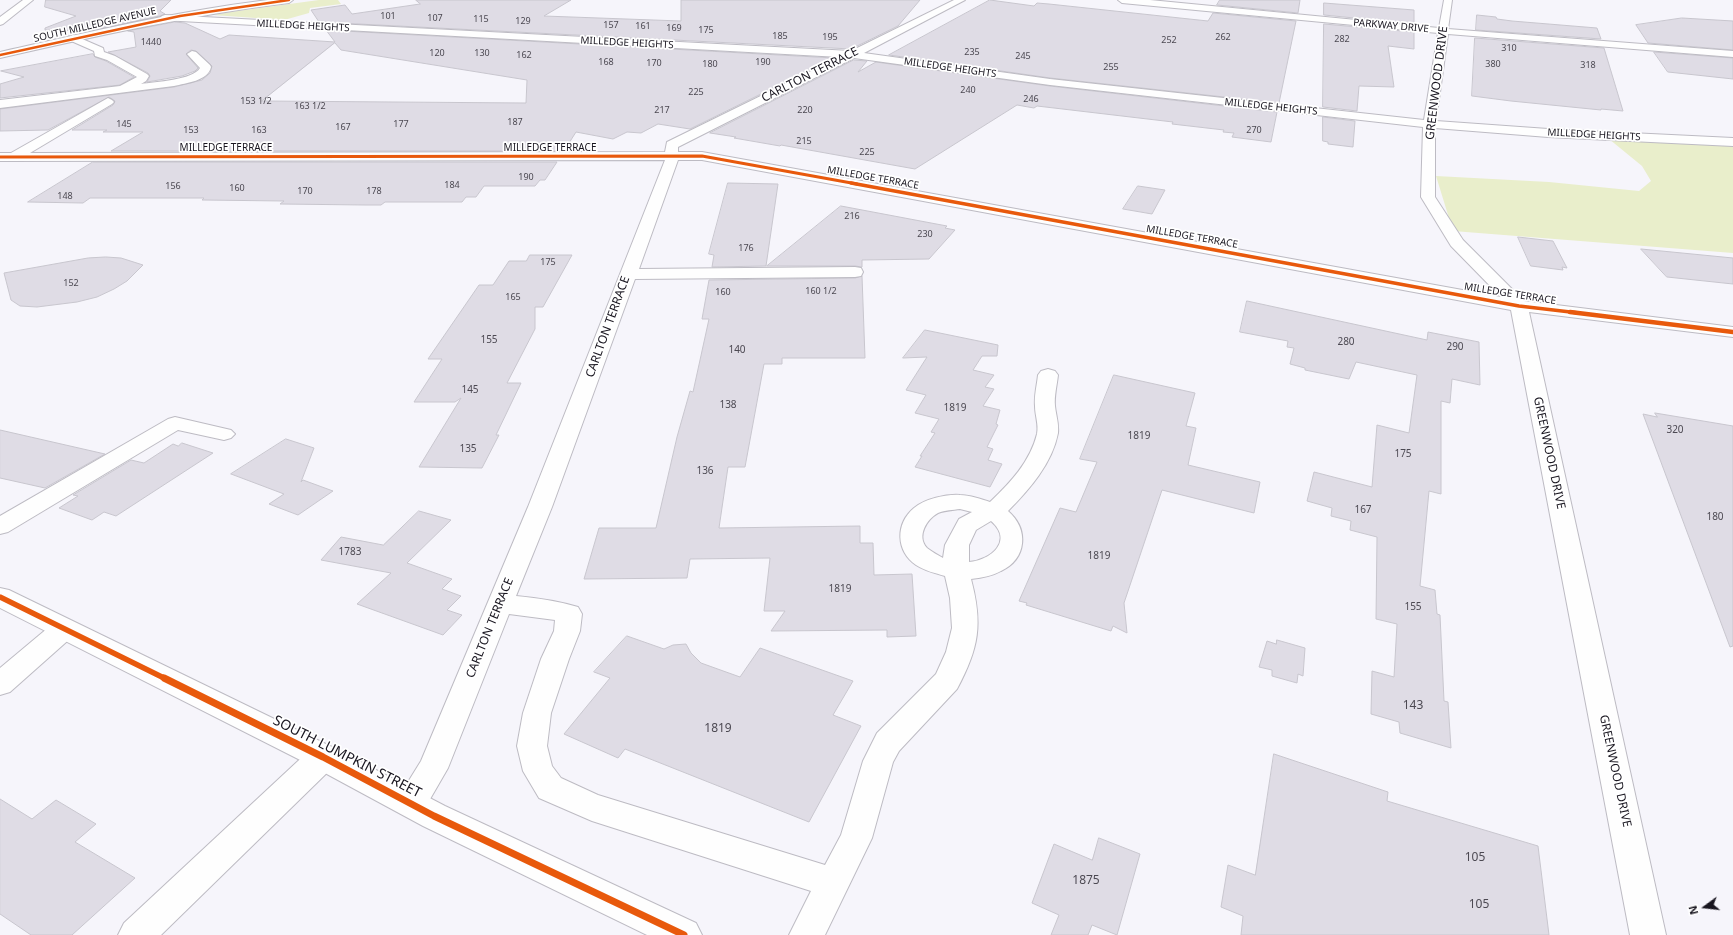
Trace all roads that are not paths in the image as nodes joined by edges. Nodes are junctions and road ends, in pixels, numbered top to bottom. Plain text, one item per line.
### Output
1 (29, 0) edge
2 (289, 0) edge
3 (961, 0) edge
4 (1122, 0) edge
5 (1448, 0) edge
6 (165, 18) junction
7 (0, 22) edge
8 (1443, 30) junction
9 (73, 38) junction
10 (1726, 43) dead end
11 (1675, 50) junction
12 (192, 54) dead end
13 (850, 54) junction
14 (1733, 54) edge
15 (0, 55) edge
16 (5, 92) dead end
17 (109, 96) junction
18 (32, 100) junction
19 (0, 104) edge
20 (1429, 124) junction
21 (1733, 142) edge
22 (672, 156) junction
23 (0, 157) edge
24 (14, 157) junction
25 (855, 272) dead end
26 (628, 274) junction
27 (1519, 306) junction
28 (1733, 332) edge
29 (1048, 375) dead end
30 (224, 434) dead end
31 (991, 511) junction
32 (0, 526) edge
33 (956, 570) junction
34 (0, 598) edge
35 (501, 604) junction
36 (64, 629) junction
37 (0, 684) edge
38 (323, 758) junction
39 (411, 803) junction
40 (833, 883) junction
41 (136, 935) edge
42 (684, 935) edge
43 (807, 935) edge
44 (1648, 935) edge

1 - 7 street
2 - 6 street, SOUTH MILLEDGE AVENUE
3 - 13 street, CARLTON TERRACE
4 - 8 street, PARKWAY DRIVE
5 - 8 street, GREENWOOD DRIVE
6 - 9 street, SOUTH MILLEDGE AVENUE
6 - 13 street, MILLEDGE HEIGHTS
8 - 11 street, PARKWAY DRIVE
8 - 20 street, GREENWOOD DRIVE
9 - 15 street, SOUTH MILLEDGE AVENUE
9 - 17 street
10 - 11 street
11 - 14 street, PARKWAY DRIVE
12 - 17 street
13 - 20 street, MILLEDGE HEIGHTS
13 - 22 street, CARLTON TERRACE
16 - 18 street
17 - 18 street
17 - 24 street
18 - 19 street
20 - 21 street, MILLEDGE HEIGHTS
20 - 27 street, GREENWOOD DRIVE
22 - 24 street, MILLEDGE TERRACE
22 - 26 street, CARLTON TERRACE
22 - 27 street, MILLEDGE TERRACE
23 - 24 street, MILLEDGE TERRACE
25 - 26 street
26 - 35 street, CARLTON TERRACE
27 - 28 street, MILLEDGE TERRACE
27 - 44 street, GREENWOOD DRIVE
29 - 31 street
30 - 32 street
31 - 33 street
31 - 33 street
31 - 33 street
33 - 40 street
34 - 36 street, SOUTH LUMPKIN STREET
35 - 39 street, CARLTON TERRACE
35 - 40 street
36 - 37 street
36 - 38 street, SOUTH LUMPKIN STREET
38 - 39 street, SOUTH LUMPKIN STREET
38 - 41 street
39 - 42 street, SOUTH LUMPKIN STREET
40 - 43 street

